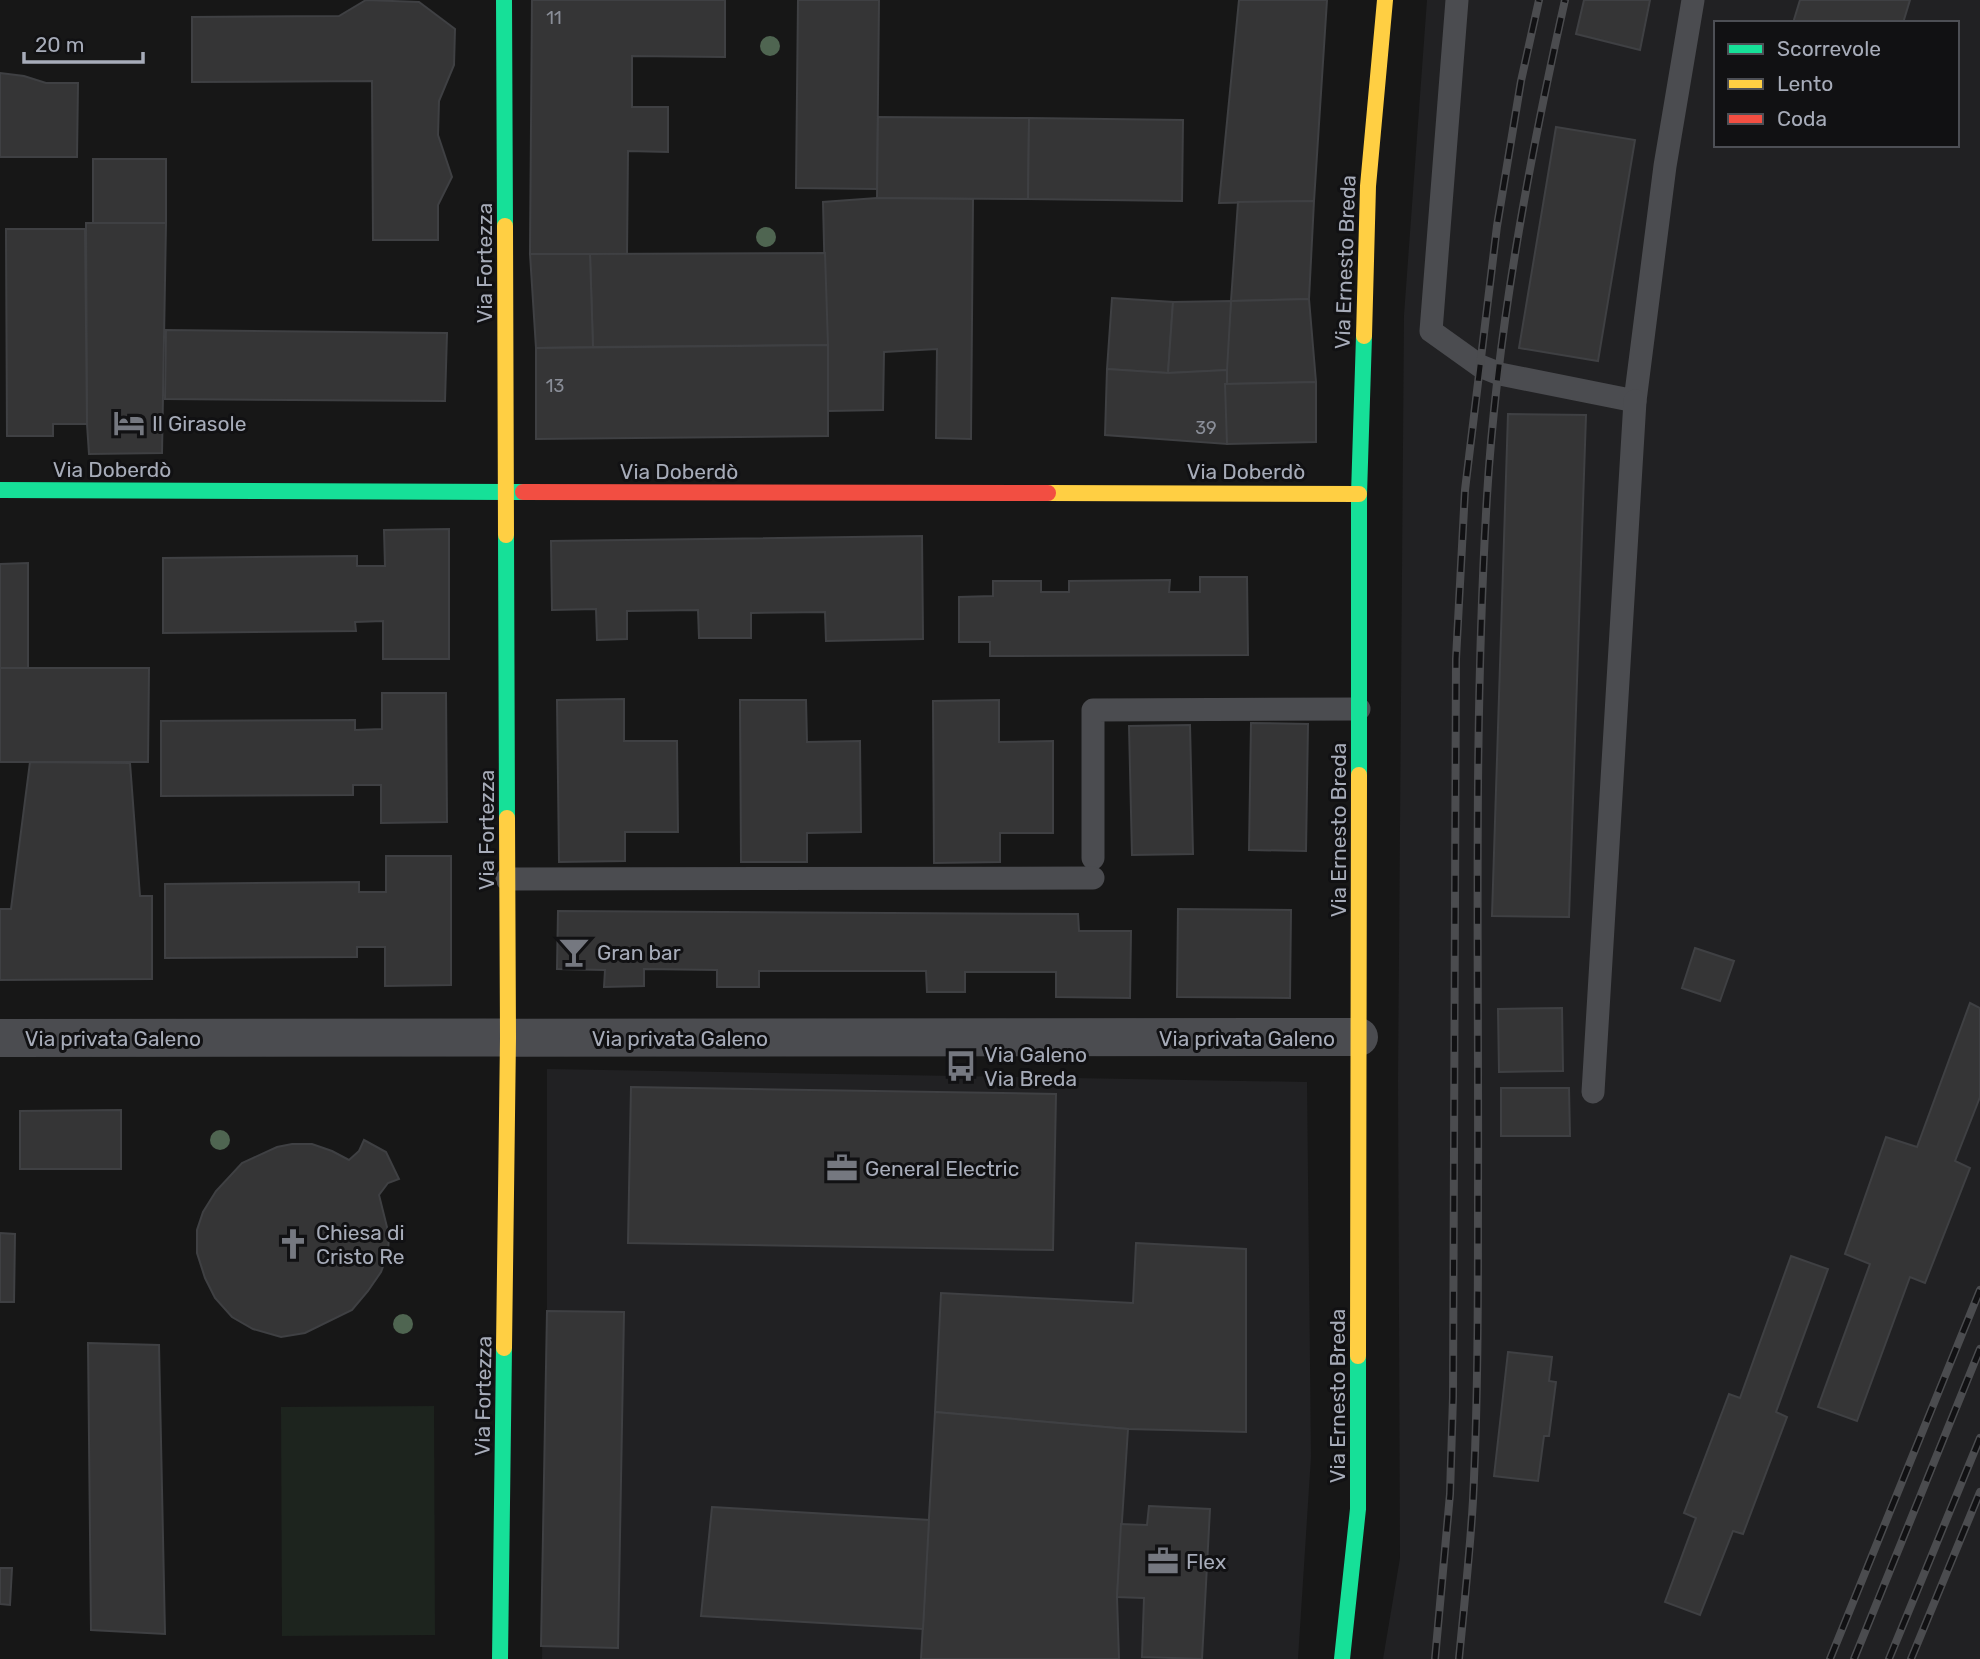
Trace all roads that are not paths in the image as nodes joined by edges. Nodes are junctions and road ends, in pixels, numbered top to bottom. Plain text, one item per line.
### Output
1 (504, 0) edge
2 (1385, 0) edge
3 (1457, 0) edge
4 (1693, 0) edge
5 (1635, 401) junction
6 (0, 490) edge
7 (505, 492) junction
8 (1359, 494) junction
9 (1359, 709) junction
10 (507, 880) junction
11 (1359, 1037) junction
12 (0, 1038) edge
13 (508, 1038) junction
14 (1593, 1092) dead end
15 (500, 1659) edge
16 (1342, 1659) edge

1 - 7 street, Via Fortezza
2 - 8 street, Via Ernesto Breda
3 - 5 lane
4 - 5 lane
5 - 14 lane
6 - 7 street, Via Doberdò
7 - 8 street, Via Doberdò
7 - 10 street, Via Fortezza
8 - 9 street, Via Ernesto Breda
9 - 10 lane
9 - 11 street, Via Ernesto Breda
10 - 13 street, Via Fortezza
11 - 13 street, Via privata Galeno
11 - 16 street, Via Ernesto Breda
12 - 13 street, Via privata Galeno
13 - 15 street, Via Fortezza

